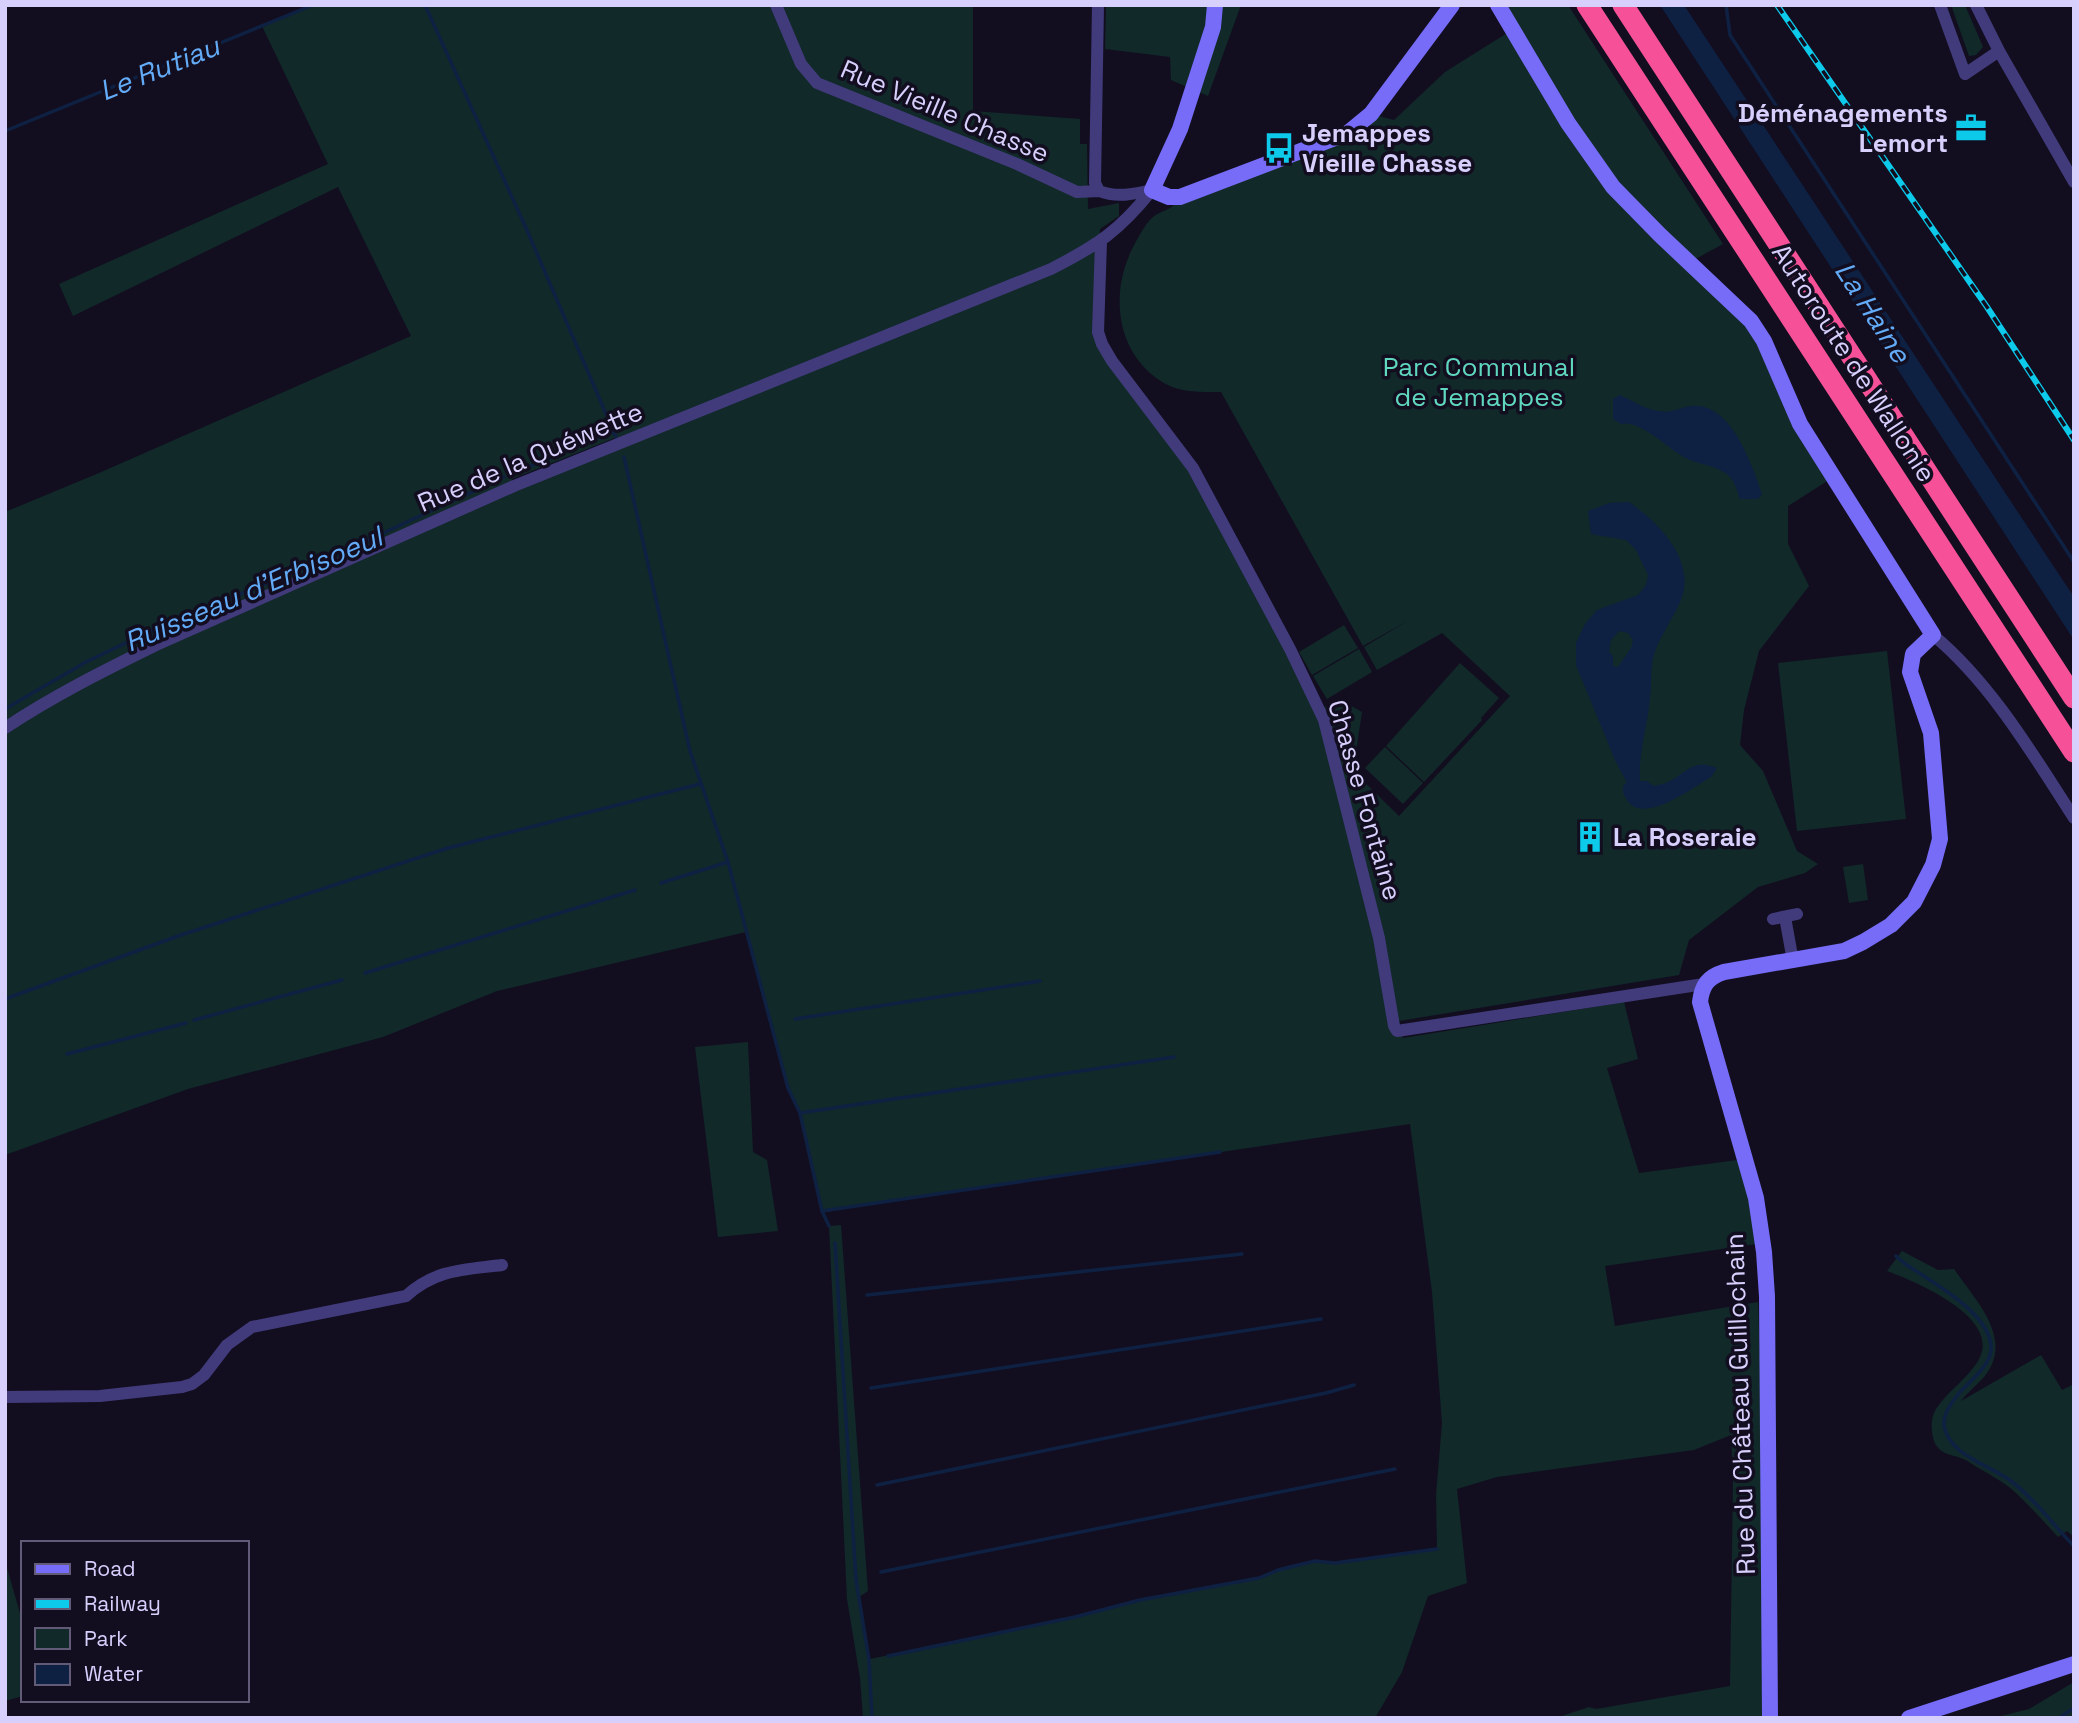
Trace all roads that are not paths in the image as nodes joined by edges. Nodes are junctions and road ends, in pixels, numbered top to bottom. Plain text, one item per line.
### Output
1 (776, 5) edge
2 (1098, 5) edge
3 (1215, 5) edge
4 (1452, 5) edge
5 (1498, 5) edge
6 (1587, 5) edge
7 (1623, 5) edge
8 (1940, 5) edge
9 (1976, 5) edge
10 (1999, 51) junction
11 (2074, 182) edge
12 (1152, 190) junction
13 (1099, 191) junction
14 (1101, 242) junction
15 (1933, 635) junction
16 (2074, 698) edge
17 (5, 728) edge
18 (2074, 752) edge
19 (2074, 818) edge
20 (1785, 917) dead end
21 (1793, 961) junction
22 (1704, 984) junction
23 (502, 1265) dead end
24 (5, 1397) edge
25 (2074, 1664) edge
26 (1770, 1718) edge
27 (1909, 1718) edge

1 - 13 street, Rue Vieille Chasse
2 - 13 street
3 - 12 street
4 - 12 street
5 - 15 street
6 - 18 highway, Autoroute de Wallonie
7 - 16 highway, Autoroute de Wallonie
8 - 10 street
9 - 10 street
10 - 11 street
12 - 13 street, Rue Vieille Chasse
12 - 14 street, Rue de la Quéwette
14 - 17 street, Rue de la Quéwette
14 - 22 street, Chasse Fontaine
15 - 19 street
15 - 21 street
20 - 21 street
21 - 22 street
22 - 26 street, Rue du Château Guillochain
23 - 24 street
25 - 27 street

